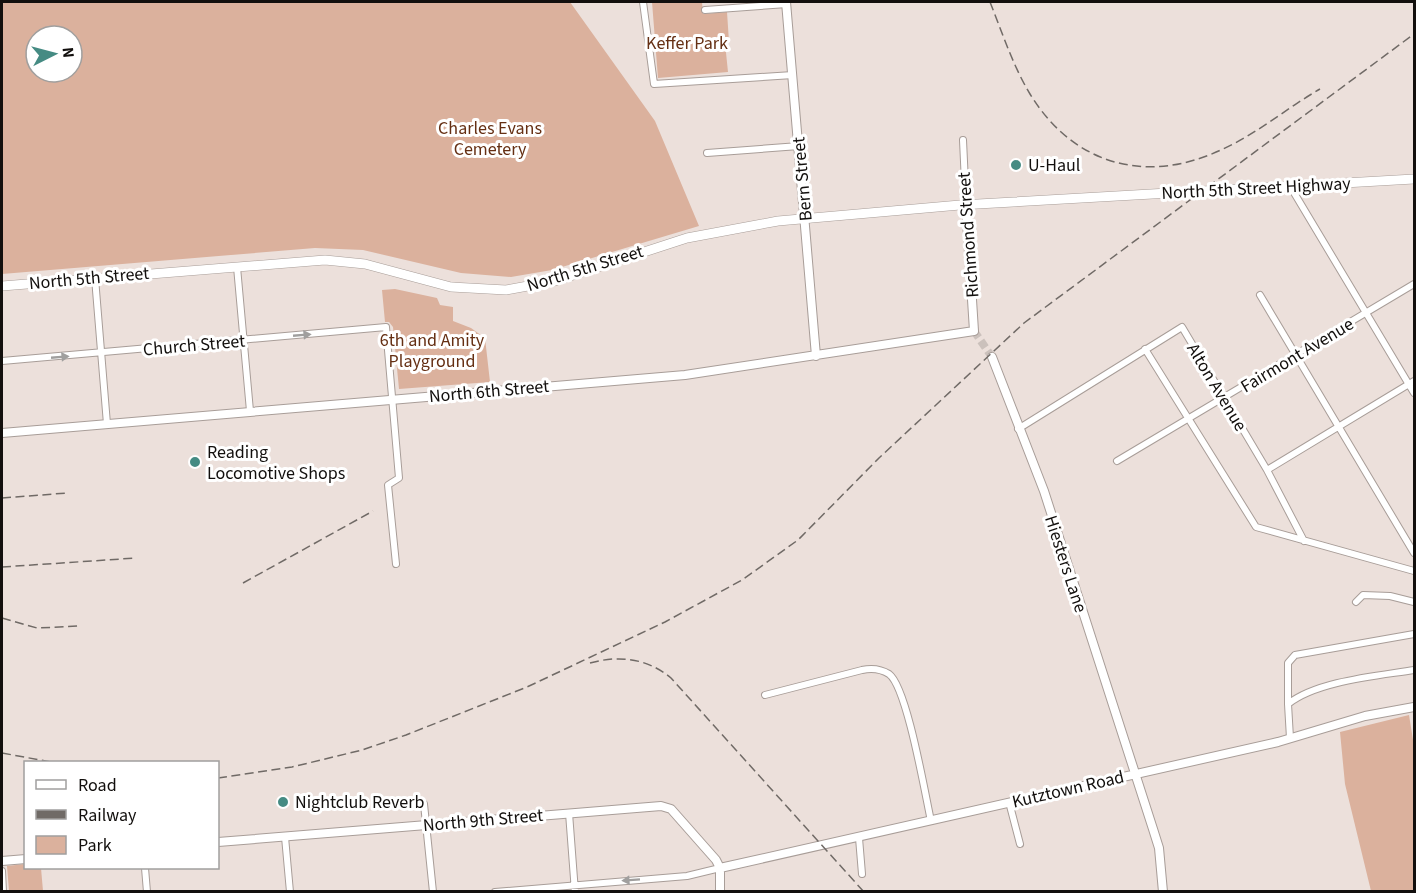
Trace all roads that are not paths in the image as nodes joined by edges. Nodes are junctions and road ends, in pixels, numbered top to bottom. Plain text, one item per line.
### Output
1 (643, 2) edge
2 (787, 3) edge
3 (705, 10) dead end
4 (793, 75) junction
5 (963, 140) dead end
6 (799, 146) junction
7 (707, 153) dead end
8 (1414, 178) edge
9 (1290, 186) junction
10 (1098, 197) joint
11 (966, 205) junction
12 (805, 219) junction
13 (237, 267) junction
14 (94, 277) junction
15 (1414, 284) edge
16 (2, 286) edge
17 (1260, 295) dead end
18 (1366, 314) junction
19 (974, 331) joint
20 (244, 340) junction
21 (1145, 349) junction
22 (101, 353) junction
23 (816, 356) junction
24 (1295, 356) junction
25 (992, 357) tunnel mouth
26 (2, 361) edge
27 (1412, 383) edge
28 (1414, 393) edge
29 (1225, 398) junction
30 (392, 399) junction
31 (250, 411) junction
32 (1188, 419) junction
33 (107, 424) junction
34 (1338, 427) junction
35 (1018, 429) junction
36 (2, 433) edge
37 (1117, 461) dead end
38 (1267, 470) junction
39 (1304, 541) junction
40 (1414, 553) edge
41 (396, 564) dead end
42 (1414, 572) edge
43 (1356, 602) dead end
44 (1414, 602) edge
45 (1414, 634) edge
46 (1414, 670) edge
47 (765, 695) dead end
48 (1288, 704) junction
49 (1414, 707) edge
50 (1290, 738) junction
51 (1135, 773) junction
52 (1009, 802) junction
53 (424, 804) dead end
54 (569, 813) junction
55 (931, 821) junction
56 (427, 825) junction
57 (285, 837) junction
58 (859, 838) junction
59 (219, 842) edge
60 (1020, 844) dead end
61 (24, 859) edge
62 (2, 861) edge
63 (720, 868) junction
64 (145, 869) edge
65 (2, 871) edge
66 (862, 874) dead end
67 (575, 888) edge
68 (3, 891) edge
69 (147, 891) edge
70 (290, 891) edge
71 (433, 891) edge
72 (495, 891) edge
73 (720, 891) edge
74 (1163, 891) edge

1 - 4 street
2 - 3 street
2 - 4 street, Bern Street
4 - 6 street, Bern Street
5 - 11 street, Richmond Street
6 - 7 street
6 - 12 street, Bern Street
8 - 9 main road, North 5th Street Highway
9 - 10 main road, North 5th Street Highway
9 - 18 street
10 - 11 main road, North 5th Street
11 - 12 main road, North 5th Street
11 - 19 street, Richmond Street
12 - 13 main road, North 5th Street
12 - 23 street, Bern Street
13 - 14 main road, North 5th Street
13 - 20 street
14 - 16 main road, North 5th Street
14 - 22 street
15 - 18 street, Fairmont Avenue
17 - 24 street
18 - 24 street, Fairmont Avenue
18 - 27 street
19 - 23 street, North 6th Street
20 - 22 street, Church Street
20 -> 30 street, Church Street
20 - 31 street
21 - 29 street, Alton Avenue
21 - 32 street
21 - 35 street
26 -> 22 street, Church Street
22 - 33 street
23 - 30 street, North 6th Street
24 - 29 street, Fairmont Avenue
24 - 34 street
25 - 35 street, Hiesters Lane
27 - 28 street
27 - 34 street
29 - 32 street, Fairmont Avenue
29 - 38 street, Alton Avenue
30 - 31 street, North 6th Street
30 - 41 street
31 - 33 street, North 6th Street
32 - 37 street, Fairmont Avenue
32 - 39 street
33 - 36 street, North 6th Street
34 - 38 street
34 - 40 street
35 - 51 street, Hiesters Lane
38 - 39 street, Alton Avenue
39 - 42 street
43 - 44 street
45 - 48 street
46 - 48 street
47 - 55 street
48 - 50 street
49 - 50 street, Kutztown Road
50 - 51 street, Kutztown Road
51 - 52 street, Kutztown Road
51 - 74 street, Hiesters Lane
52 - 55 street, Kutztown Road
52 - 60 street
53 - 56 street
54 - 56 street, North 9th Street
54 - 63 street, North 9th Street
54 - 67 street
55 - 58 street, Kutztown Road
56 - 57 street, North 9th Street
56 - 71 street
57 - 59 street, North 9th Street
57 - 70 street
58 - 63 street, Kutztown Road
58 - 66 street
61 - 62 street
63 -> 67 street
63 - 73 street
64 - 69 street
65 - 68 street
67 - 72 street

